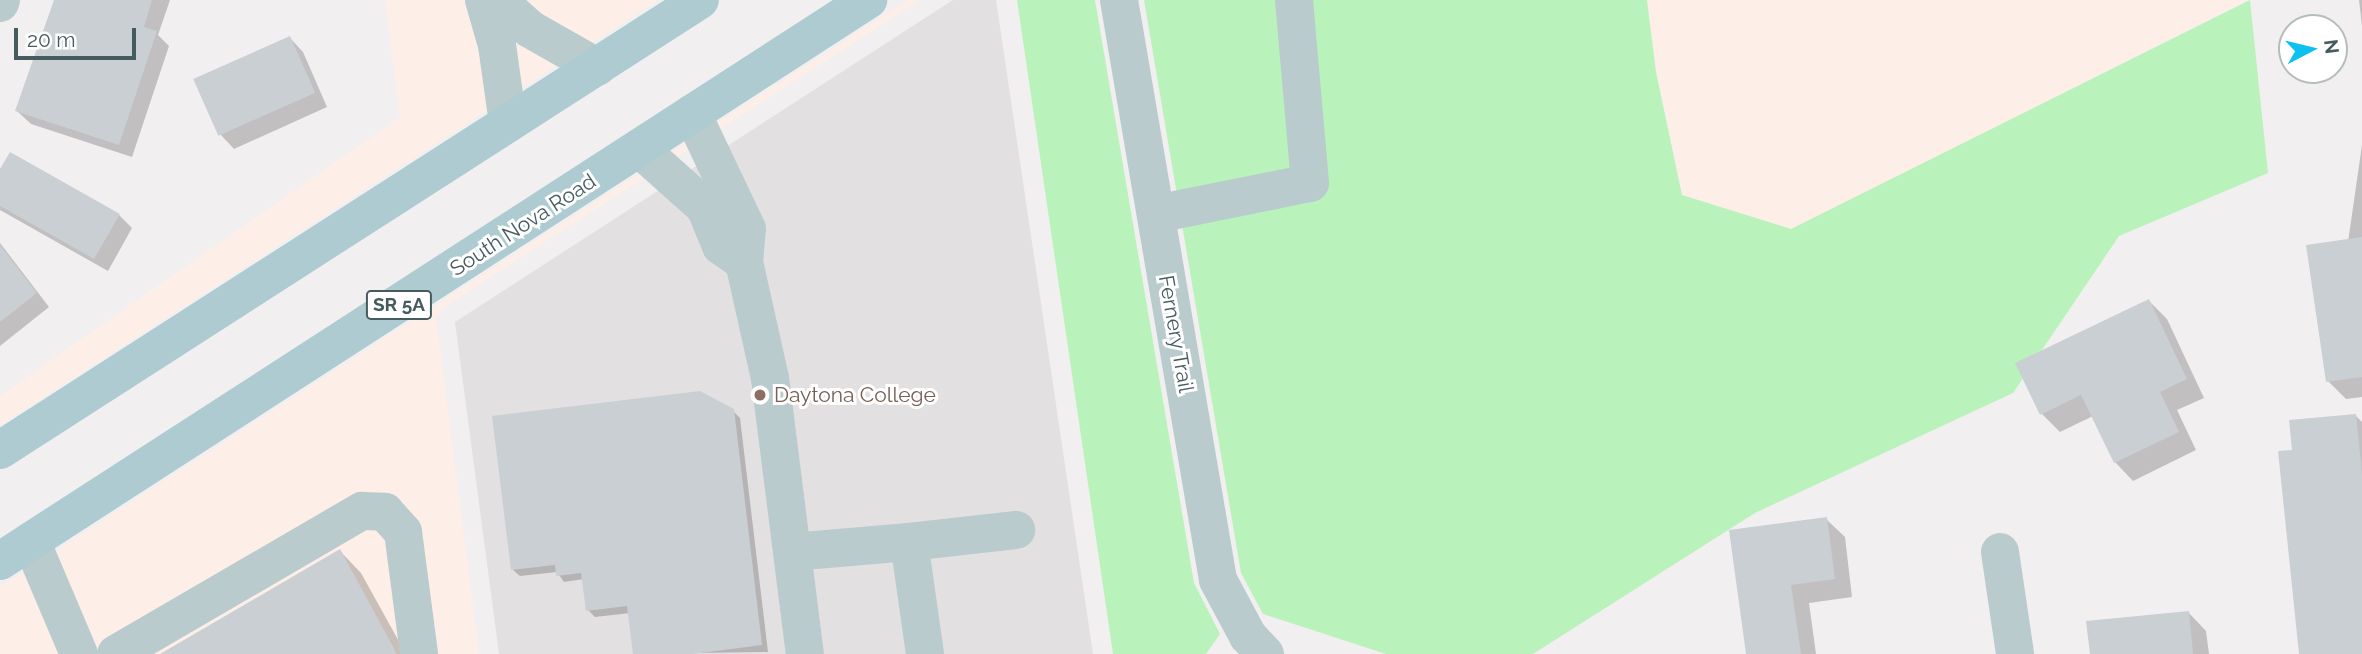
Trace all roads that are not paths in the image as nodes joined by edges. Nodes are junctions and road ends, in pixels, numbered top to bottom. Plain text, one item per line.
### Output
1 (484, 0) edge
2 (498, 0) edge
3 (700, 0) edge
4 (868, 0) edge
5 (1119, 0) edge
6 (1294, 0) edge
7 (597, 66) junction
8 (692, 113) junction
9 (508, 122) junction
10 (641, 150) junction
11 (1156, 214) junction
12 (744, 262) junction
13 (0, 450) edge
14 (1016, 530) dead end
15 (909, 542) junction
16 (15, 551) edge
17 (793, 552) junction
18 (2000, 552) dead end
19 (79, 654) edge
20 (116, 654) edge
21 (419, 654) edge
22 (805, 654) edge
23 (925, 654) edge
24 (1265, 654) edge
25 (2015, 654) edge

1 - 9 street
2 - 7 street
3 - 7 main road
4 - 8 main road, South Nova Road / SR 5A
5 - 11 street, Fernery Trail
6 - 11 street
7 - 9 main road
8 - 10 main road, South Nova Road / SR 5A
8 - 12 street
9 - 13 main road
10 - 12 street
10 - 16 main road, South Nova Road / SR 5A
11 - 24 street, Fernery Trail
12 - 17 street
14 - 15 street
15 - 17 street
15 - 23 street
16 - 19 street
17 - 22 street
18 - 25 street
20 - 21 street

